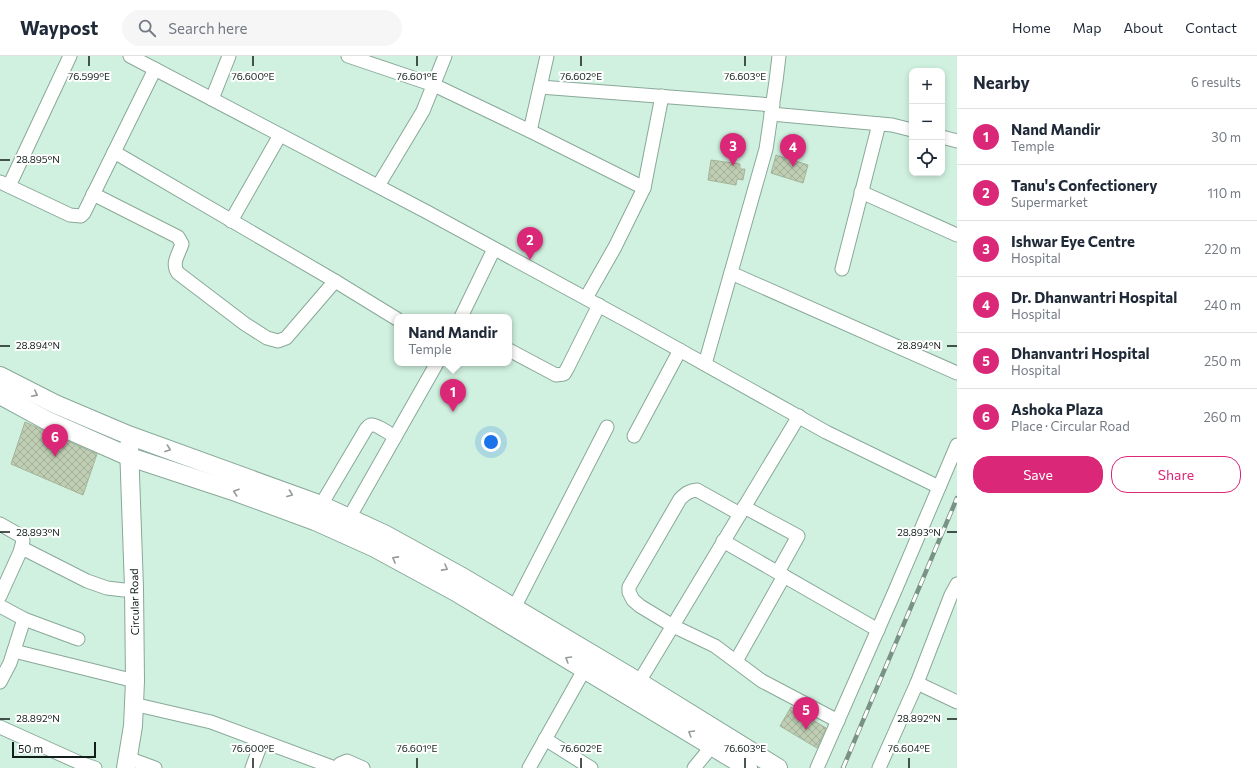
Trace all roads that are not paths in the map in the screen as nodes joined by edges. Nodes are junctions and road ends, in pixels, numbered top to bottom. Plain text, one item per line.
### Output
1 (70, 56) edge
2 (130, 56) edge
3 (229, 56) edge
4 (348, 56) edge
5 (446, 56) edge
6 (546, 56) edge
7 (779, 56) edge
8 (155, 69) junction
9 (434, 85) junction
10 (540, 86) junction
11 (662, 96) junction
12 (212, 99) junction
13 (772, 109) junction
14 (879, 124) junction
15 (909, 129) edge
16 (530, 130) junction
17 (280, 135) junction
18 (945, 138) edge
19 (957, 141) edge
20 (114, 152) junction
21 (4, 184) edge
22 (378, 186) junction
23 (644, 188) junction
24 (861, 192) junction
25 (93, 194) junction
26 (231, 220) junction
27 (957, 235) edge
28 (494, 249) junction
29 (842, 269) dead end
30 (731, 272) junction
31 (335, 281) junction
32 (586, 298) junction
33 (599, 305) junction
34 (462, 314) edge
35 (394, 317) edge
36 (680, 350) junction
37 (512, 352) edge
38 (705, 364) junction
39 (434, 366) edge
40 (957, 373) edge
41 (0, 376) edge
42 (0, 395) edge
43 (799, 416) junction
44 (607, 427) dead end
45 (128, 435) junction
46 (634, 436) dead end
47 (395, 437) junction
48 (146, 441) junction
49 (957, 445) edge
50 (137, 459) junction
51 (939, 487) junction
52 (321, 505) junction
53 (742, 511) junction
54 (0, 524) edge
55 (345, 525) junction
56 (723, 541) junction
57 (22, 548) junction
58 (419, 563) junction
59 (781, 574) junction
60 (957, 584) edge
61 (134, 588) junction
62 (0, 596) edge
63 (0, 606) edge
64 (514, 608) junction
65 (24, 618) junction
66 (673, 626) junction
67 (878, 630) junction
68 (78, 639) dead end
69 (14, 651) junction
70 (736, 661) junction
71 (589, 662) junction
72 (135, 681) junction
73 (0, 682) edge
74 (639, 682) junction
75 (917, 683) junction
76 (957, 702) edge
77 (137, 705) junction
78 (838, 721) junction
79 (0, 727) edge
80 (545, 739) junction
81 (262, 741) junction
82 (712, 746) junction
83 (131, 764) edge
84 (95, 768) edge
85 (154, 768) edge
86 (252, 768) edge
87 (335, 768) edge
88 (338, 768) edge
89 (363, 768) edge
90 (529, 768) edge
91 (591, 768) edge
92 (694, 768) edge
93 (748, 768) edge
94 (778, 768) edge
95 (817, 768) edge
96 (879, 768) edge

1 - 21 street
2 - 8 street
3 - 12 street
4 - 9 street
5 - 9 street
6 - 10 street
7 - 13 street
8 - 12 street
8 - 20 street
9 - 16 street
9 - 22 street
10 - 11 street
10 - 16 street
11 - 13 street
11 - 23 street
12 - 17 street
13 - 14 street
13 - 30 street
14 - 15 street
14 - 24 street
16 - 23 street
17 - 22 street
17 - 26 street
18 - 19 street
20 - 25 street
20 - 26 street
21 - 25 street
22 - 28 street
23 - 32 street
24 - 27 street
24 - 29 street
25 - 31 street
26 - 31 street
28 - 32 street
28 - 34 street
30 - 38 street
30 - 40 street
31 - 35 street
32 - 33 street
33 - 36 street
33 - 37 street
36 - 38 street
36 - 46 street
38 - 43 street
39 - 47 street
41 -> 45 main road
42 - 50 main road
43 - 51 street
43 - 53 street
44 - 64 street
45 - 48 main road
45 - 50 main road, Circular Road
47 - 52 street
47 - 55 street
48 - 50 main road, Circular Road
48 -> 52 main road
49 - 51 street
55 -> 50 main road
50 - 61 main road, Circular Road
50 - 77 main road, Circular Road
51 - 67 street
52 - 55 main road
53 - 56 street
53 - 59 street
53 - 66 street
54 - 57 street
55 - 58 main road
56 - 59 street
56 - 66 street
57 - 61 street
57 - 62 street
58 -> 64 main road
71 -> 58 main road
59 - 67 street
59 - 70 street
60 - 75 street
61 - 72 main road, Circular Road
63 - 65 street
64 - 71 main road
65 - 68 street
65 - 69 street
66 - 70 street
66 - 74 street
67 - 78 street
69 - 72 street
69 - 73 street
70 - 78 street
71 - 74 main road
71 - 80 street
82 -> 71 main road
72 - 77 main road, Circular Road
74 - 94 main road
75 - 76 street
75 - 96 street
77 - 81 street
77 - 83 main road, Circular Road
78 - 95 street
79 - 84 street
80 - 90 street
80 - 91 street
81 - 86 street
81 - 87 street
82 - 92 street
82 - 93 main road
83 - 85 street
88 - 89 street

